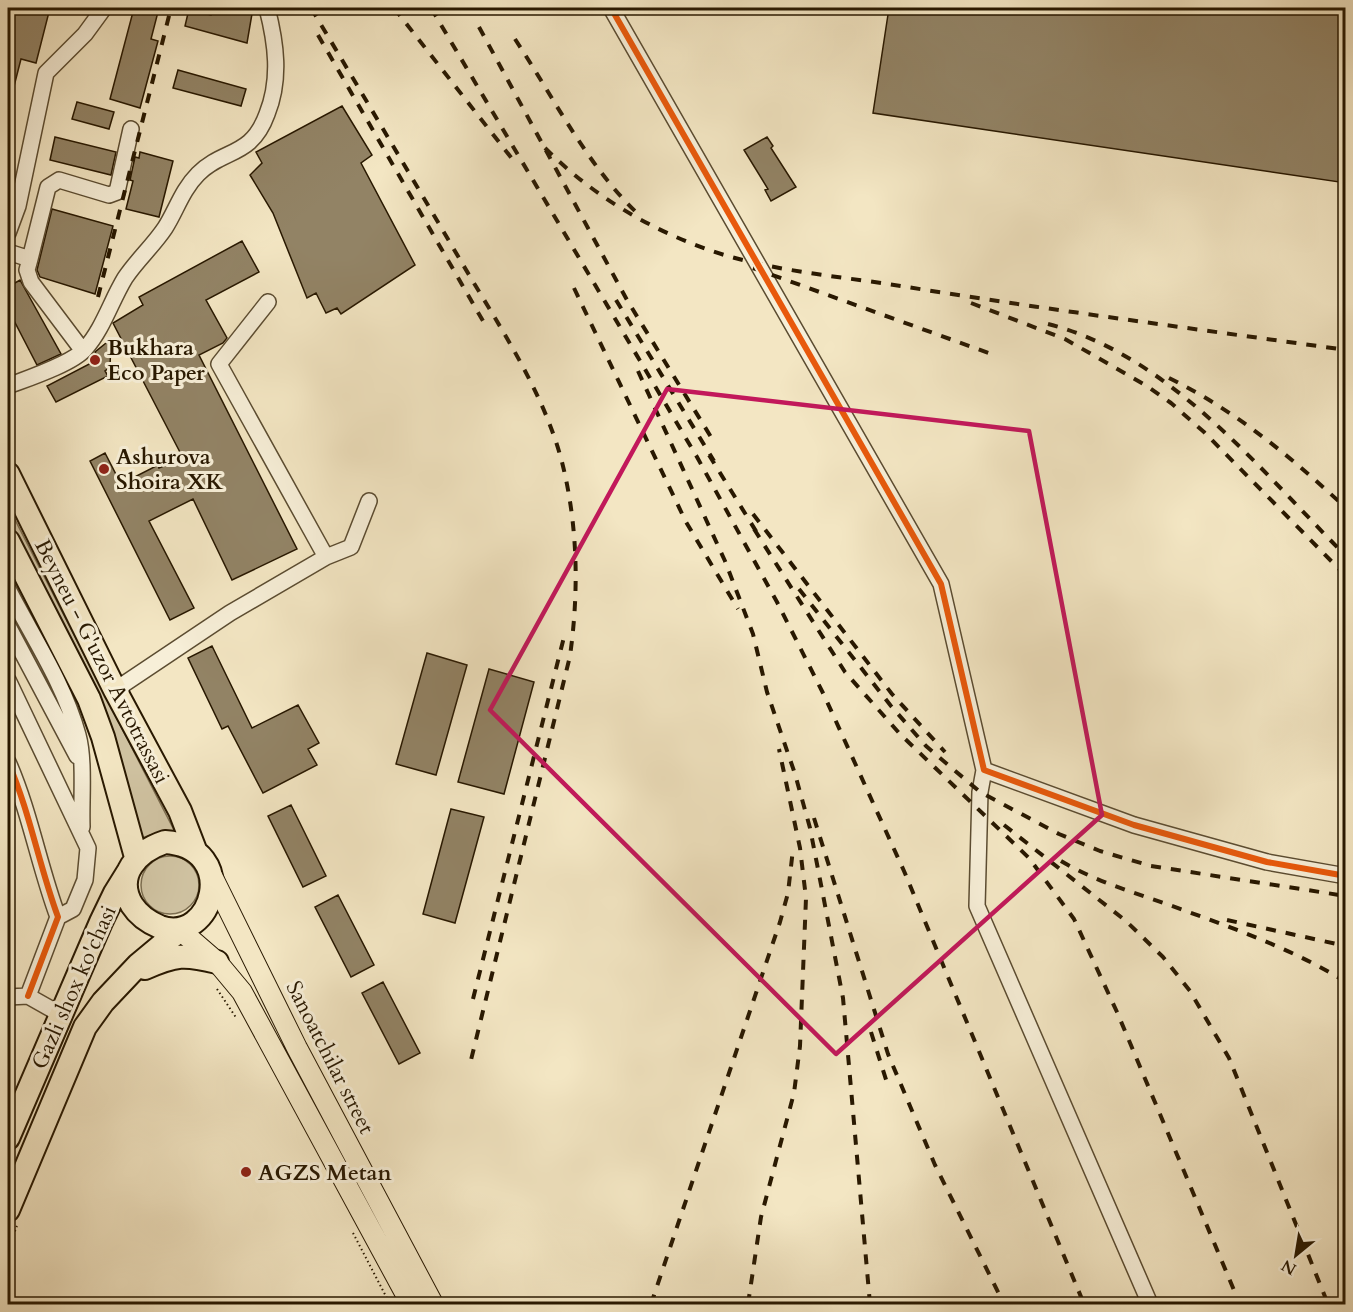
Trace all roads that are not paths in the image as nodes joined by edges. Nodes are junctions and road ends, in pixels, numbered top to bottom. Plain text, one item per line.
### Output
1 (103, 8) edge
2 (267, 8) edge
3 (611, 8) edge
4 (131, 129) dead end
5 (8, 233) edge
6 (8, 252) edge
7 (30, 259) junction
8 (268, 302) dead end
9 (83, 351) junction
10 (8, 386) edge
11 (8, 474) edge
12 (369, 501) dead end
13 (8, 541) edge
14 (326, 557) junction
15 (8, 590) edge
16 (14, 630) edge
17 (56, 636) junction
18 (8, 680) edge
19 (115, 690) junction
20 (9, 769) edge
21 (984, 770) junction
22 (83, 835) junction
23 (195, 850) junction
24 (132, 865) junction
25 (212, 876) junction
26 (1346, 876) edge
27 (58, 917) junction
28 (180, 930) junction
29 (214, 971) junction
30 (125, 978) junction
31 (28, 996) junction
32 (8, 997) edge
33 (60, 1014) junction
34 (8, 1138) edge
35 (12, 1218) edge
36 (411, 1305) edge
37 (433, 1305) edge
38 (1150, 1305) edge

1 - 5 street
2 - 9 street
3 - 21 street
4 - 7 street
6 - 7 street
7 - 9 street
8 - 14 street
9 - 10 street
11 - 19 highway, Beyneu - G'uzor Avtotrassasi
12 - 14 street
13 - 17 highway
14 - 19 street
15 - 16 street
16 - 17 highway
16 - 22 street
17 - 24 highway
18 - 22 street
19 - 23 highway, Beyneu - G'uzor Avtotrassasi
20 - 27 street
21 - 26 street
21 - 38 street
22 - 27 street
23 - 24 highway
23 - 25 highway
24 - 28 highway
24 - 33 highway, Gazli shox ko'chasi
25 - 28 highway
25 - 37 main road, Sanoatchilar street
27 - 31 street
28 - 29 main road
28 - 30 highway, Gazli shox ko'chasi
29 - 30 highway
29 - 36 main road
30 - 35 highway, Gazli shox ko'chasi
31 - 32 street
31 - 33 street
33 - 34 highway, Gazli shox ko'chasi

